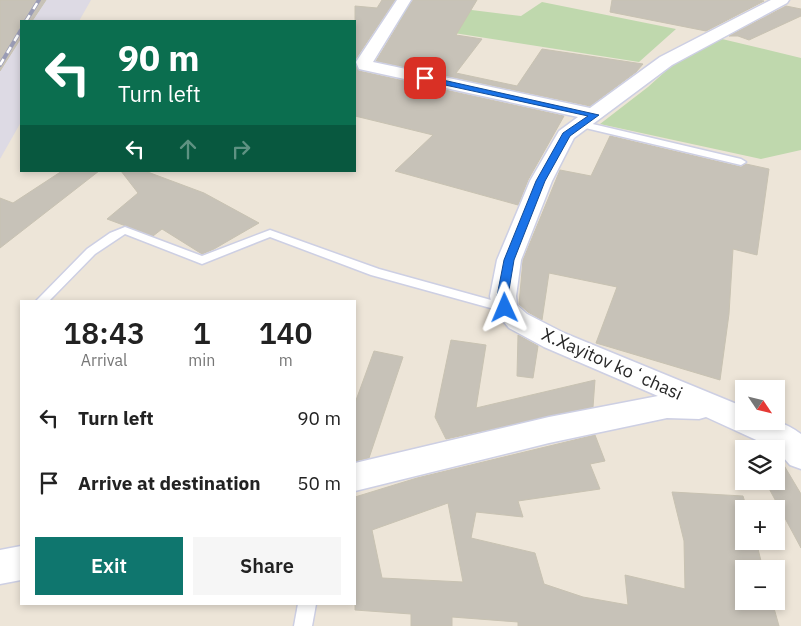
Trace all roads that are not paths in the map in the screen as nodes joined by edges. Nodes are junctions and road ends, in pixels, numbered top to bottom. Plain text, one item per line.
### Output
1 (404, 0) edge
2 (782, 0) edge
3 (587, 119) junction
4 (742, 162) dead end
5 (43, 300) edge
6 (505, 308) junction
7 (714, 408) junction
8 (735, 417) edge
9 (770, 430) edge
10 (800, 452) edge
11 (356, 477) edge
12 (20, 563) edge
13 (0, 566) edge
14 (307, 605) edge
15 (303, 626) edge

1 - 3 street
2 - 3 street
3 - 4 lane
3 - 6 street
5 - 6 lane
6 - 7 street, X.Xayitov koʻchasi
7 - 8 street, X.Xayitov koʻchasi
7 - 11 street
9 - 10 street, X.Xayitov koʻchasi
12 - 13 street
14 - 15 lane

